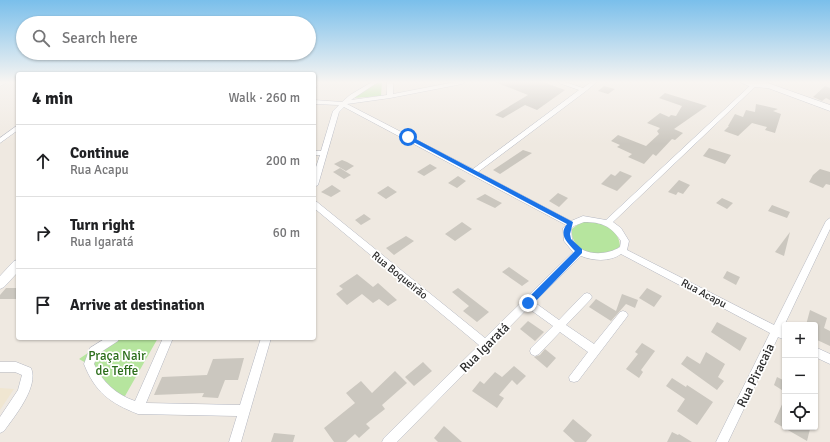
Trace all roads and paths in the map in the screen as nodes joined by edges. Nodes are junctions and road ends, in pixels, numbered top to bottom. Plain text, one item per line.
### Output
1 (333, 103) edge
2 (344, 103) junction
3 (567, 103) edge
4 (732, 103) edge
5 (815, 103) edge
6 (830, 108) edge
7 (16, 129) edge
8 (0, 141) edge
9 (316, 153) edge
10 (323, 153) junction
11 (474, 172) junction
12 (316, 178) edge
13 (316, 209) edge
14 (830, 221) edge
15 (607, 223) junction
16 (571, 224) junction
17 (622, 250) junction
18 (580, 251) junction
19 (16, 266) edge
20 (0, 284) edge
21 (587, 297) dead end
22 (528, 303) junction
23 (623, 315) dead end
24 (559, 326) junction
25 (780, 334) edge
26 (111, 340) edge
27 (167, 340) edge
28 (265, 340) edge
29 (486, 345) junction
30 (536, 351) dead end
31 (595, 351) junction
32 (818, 353) edge
33 (830, 359) edge
34 (0, 367) edge
35 (574, 377) dead end
36 (138, 408) junction
37 (244, 411) junction
38 (0, 426) edge
39 (235, 442) edge
40 (388, 442) edge
41 (722, 442) edge

1 - 2 street
2 - 10 street
2 - 11 street
3 - 11 street
4 - 15 street
5 - 6 main road
7 - 8 street
9 - 10 street
10 - 12 street
11 - 16 street
13 - 29 street, Rua Boqueirão
14 - 25 street, Rua Piracaia
15 - 16 street
15 - 17 street
16 - 18 street
17 - 18 street
17 - 25 street, Rua Acapu
18 - 22 street, Rua Igaratá
19 - 20 street
21 - 24 street
22 - 24 street
22 - 29 street, Rua Igaratá
23 - 31 street
24 - 30 street
24 - 31 street
25 - 41 street, Rua Piracaia
26 - 36 street
27 - 36 street
28 - 37 street
29 - 40 street, Rua Igaratá
31 - 35 street
32 - 33 street
34 - 38 street
36 - 37 street
37 - 39 street

